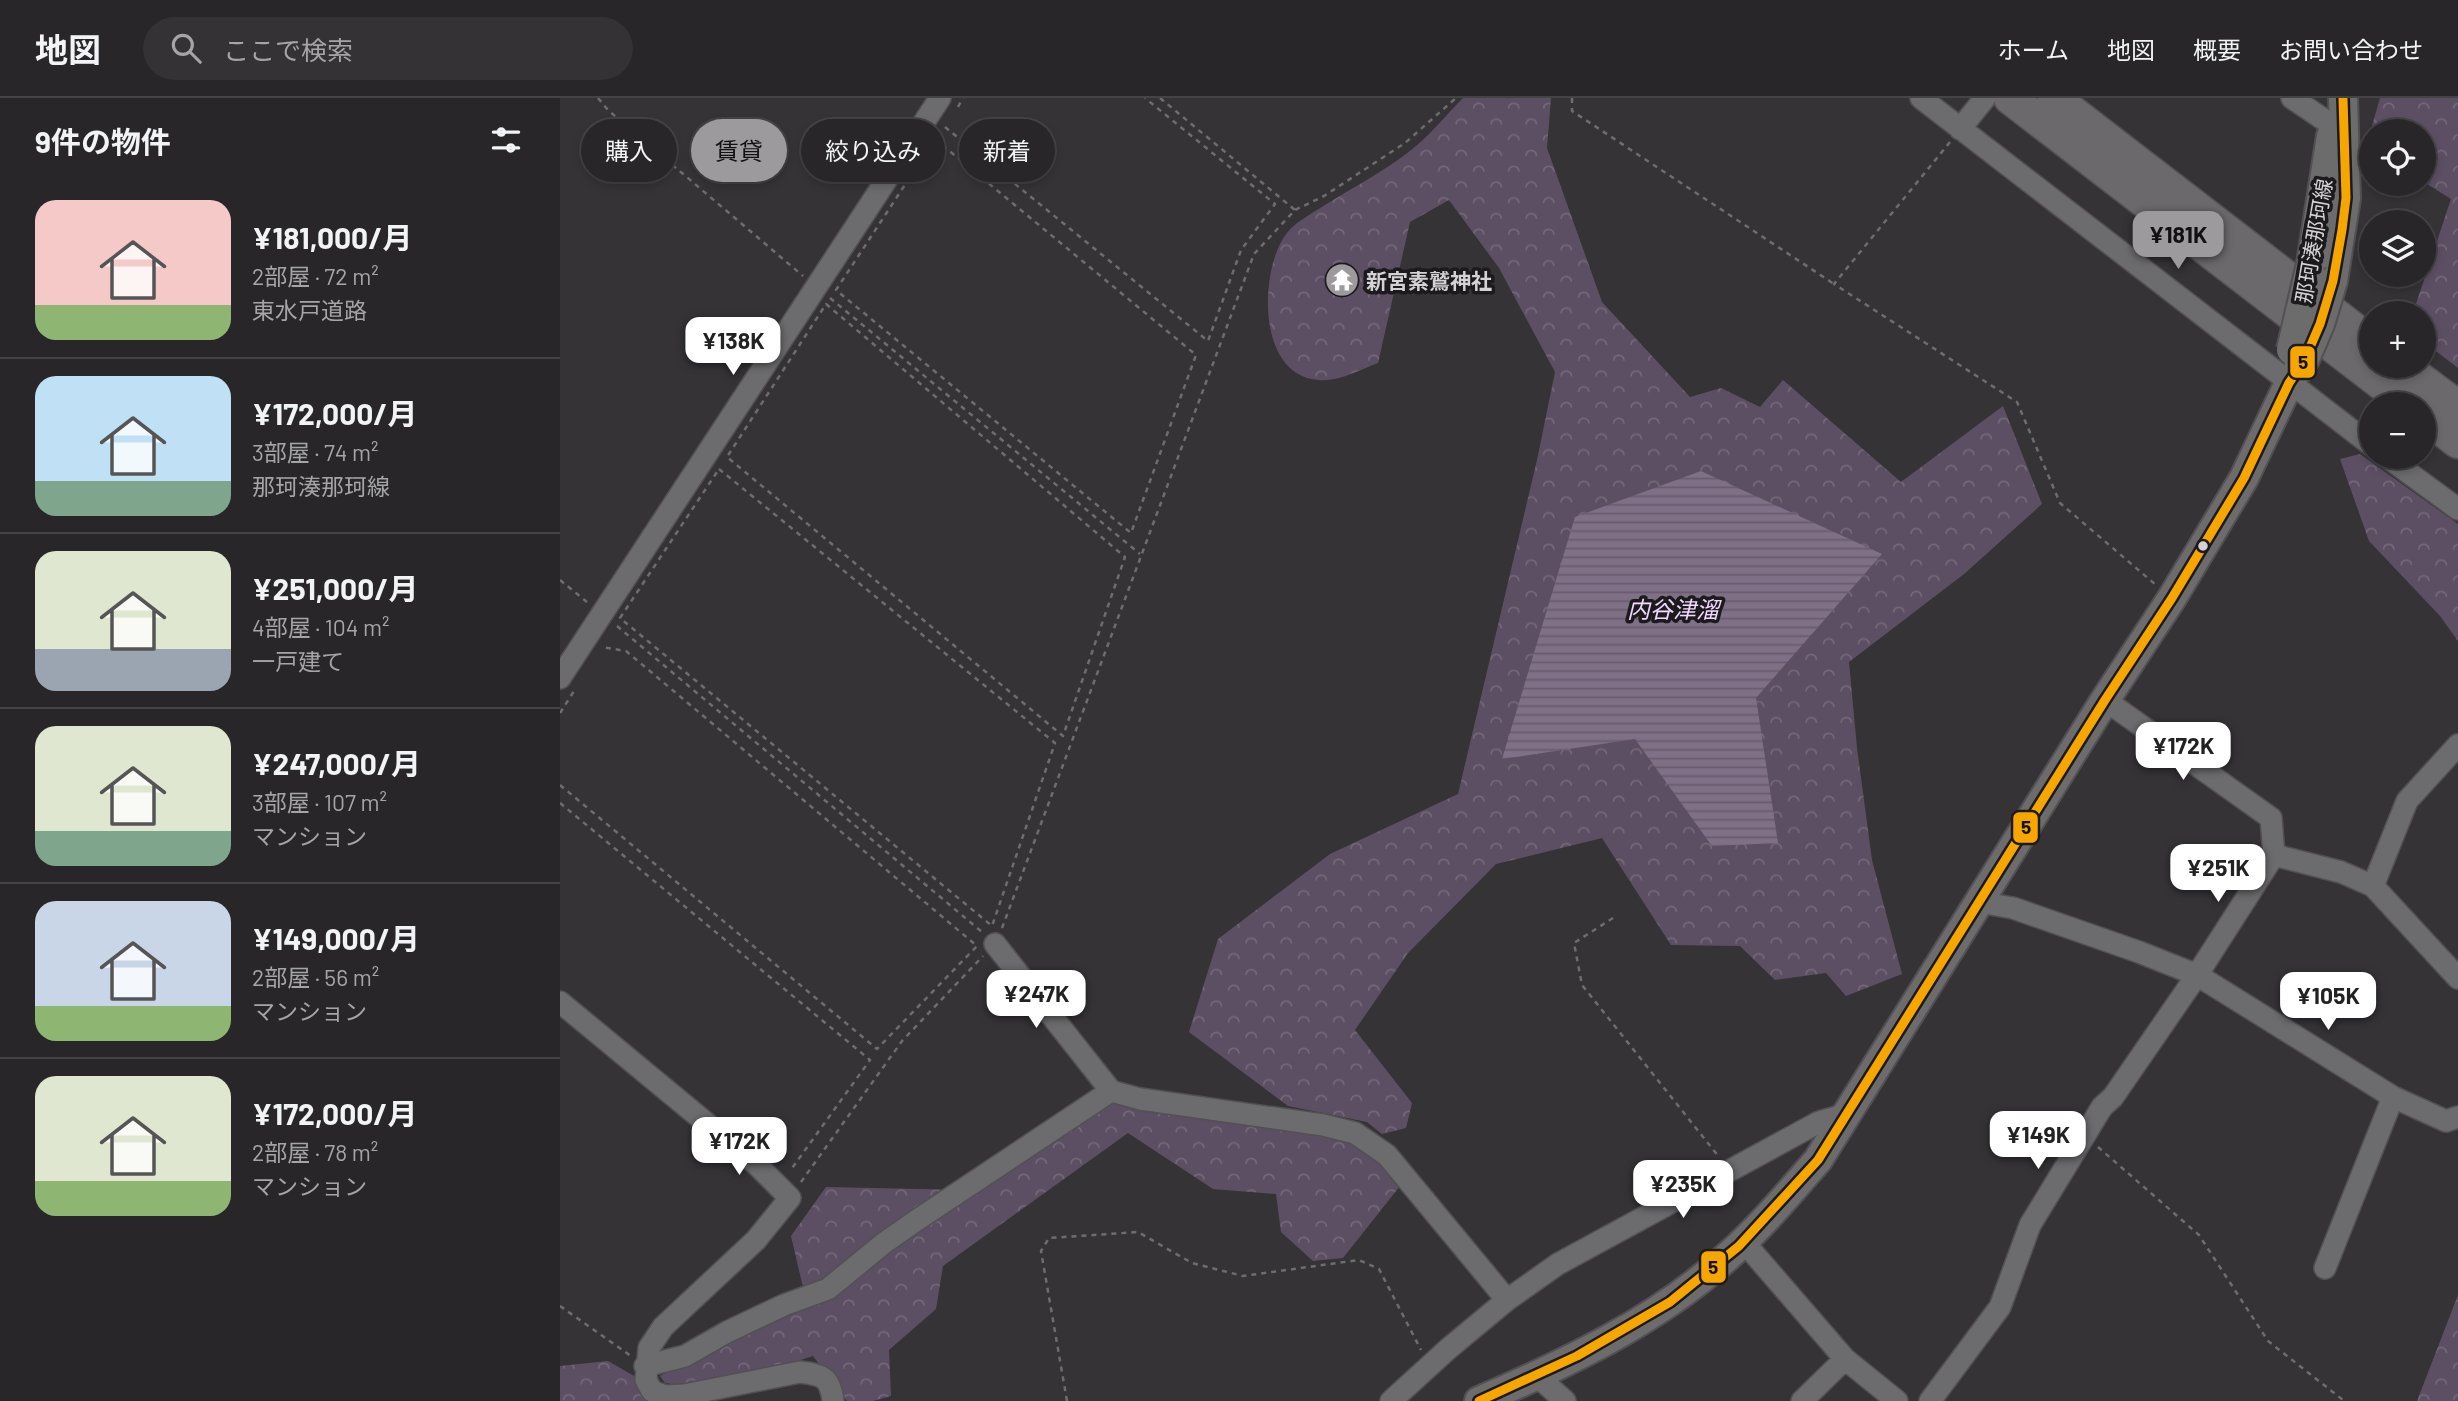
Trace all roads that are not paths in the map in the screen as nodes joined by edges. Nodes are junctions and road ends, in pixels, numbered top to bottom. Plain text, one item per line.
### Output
1 (1921, 98) edge
2 (1985, 98) edge
3 (2010, 98) edge
4 (2054, 98) edge
5 (2292, 98) edge
6 (2343, 98) edge
7 (948, 103) edge
8 (2334, 111) edge
9 (1963, 125) junction
10 (2359, 333) edge
11 (2298, 355) junction
12 (2419, 378) edge
13 (2289, 383) junction
14 (2392, 392) edge
15 (2458, 407) edge
16 (2436, 425) edge
17 (2359, 436) edge
18 (2458, 442) edge
19 (2403, 469) edge
20 (2458, 509) edge
21 (560, 678) edge
22 (2105, 700) junction
23 (2458, 745) edge
24 (2274, 855) junction
25 (2373, 886) junction
26 (1979, 902) junction
27 (995, 944) road end
28 (2197, 975) junction
29 (2458, 978) edge
30 (560, 1003) edge
31 (1111, 1091) junction
32 (2393, 1097) junction
33 (1847, 1114) junction
34 (2458, 1117) edge
35 (1743, 1241) junction
36 (2325, 1268) dead end
37 (1507, 1300) junction
38 (1845, 1359) junction
39 (645, 1366) junction
40 (1537, 1376) junction
41 (833, 1401) edge
42 (1391, 1401) edge
43 (1479, 1401) edge
44 (1565, 1401) edge
45 (1802, 1401) edge
46 (1897, 1401) edge
47 (1930, 1401) edge

1 - 9 street
2 - 9 street
3 - 14 highway
4 - 10 highway
5 - 8 street
6 - 11 main road, 那珂湊那珂線, bridge
7 - 21 street
8 - 11 main road, 那珂湊那珂線, bridge
9 - 13 street
11 - 13 main road, 那珂湊那珂線
12 - 15 highway
13 - 17 street
13 - 22 main road, 那珂湊那珂線
16 - 18 highway
19 - 20 street
22 - 24 street
22 - 26 main road, 那珂湊那珂線
23 - 25 street
24 - 25 street
24 - 28 street
25 - 29 street
26 - 28 street
26 - 33 main road, 那珂湊那珂線
27 - 31 street
28 - 32 street
28 - 47 street
30 - 39 street
31 - 37 street
31 - 39 street
32 - 34 street
32 - 36 street
33 - 35 main road, 那珂湊那珂線
33 - 37 street
35 - 38 street
35 - 40 main road, 那珂湊那珂線
37 - 42 street
38 - 45 street
38 - 46 street
39 - 41 street
40 - 43 main road, 那珂湊那珂線
40 - 44 street

